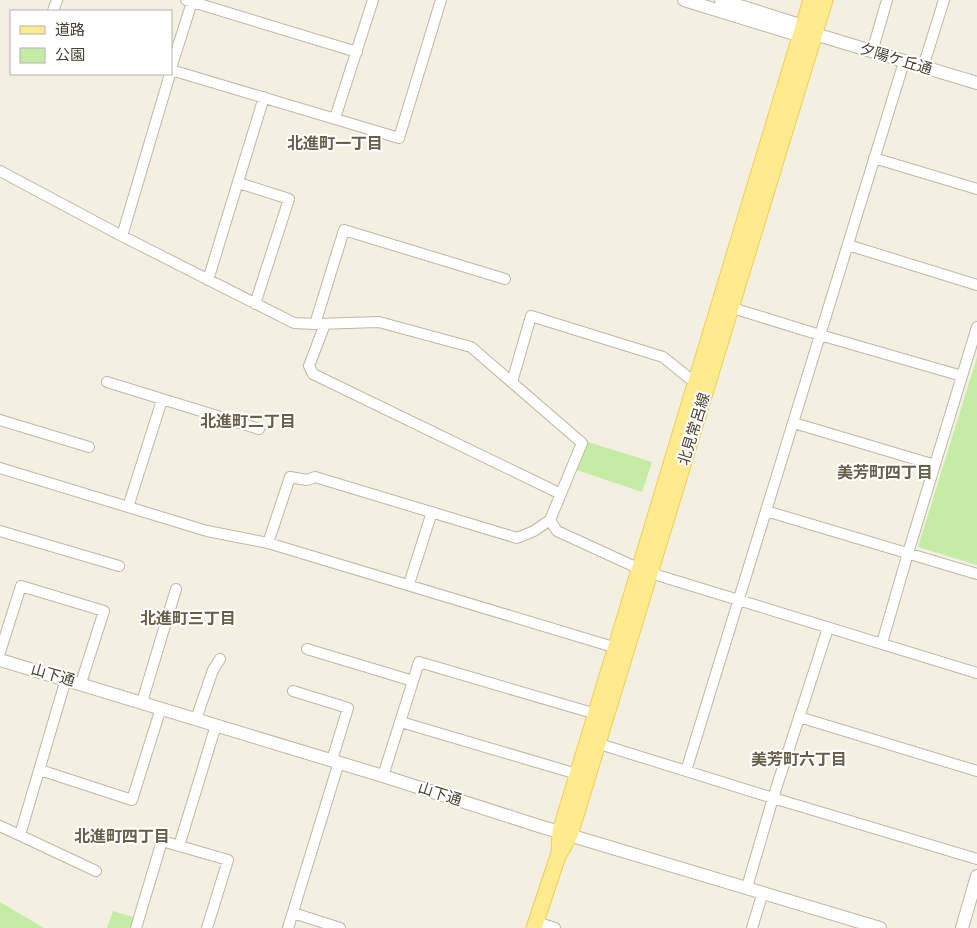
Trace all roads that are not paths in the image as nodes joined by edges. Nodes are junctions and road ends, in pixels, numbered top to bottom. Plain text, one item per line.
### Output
1 (373, 0) edge
2 (441, 0) edge
3 (684, 0) edge
4 (721, 0) edge
5 (812, 0) edge
6 (825, 0) edge
7 (887, 0) edge
8 (944, 0) edge
9 (189, 1) edge
10 (806, 32) junction
11 (357, 52) junction
12 (872, 52) junction
13 (904, 62) junction
14 (172, 65) edge
15 (923, 67) junction
16 (172, 69) edge
17 (170, 75) edge
18 (976, 79) edge
19 (264, 97) junction
20 (335, 118) junction
21 (874, 158) junction
22 (0, 170) edge
23 (239, 183) junction
24 (977, 189) edge
25 (122, 236) junction
26 (848, 244) junction
27 (208, 280) junction
28 (505, 280) dead end
29 (977, 286) edge
30 (726, 301) junction
31 (255, 304) junction
32 (320, 324) junction
33 (977, 327) edge
34 (820, 336) junction
35 (962, 376) junction
36 (107, 382) dead end
37 (512, 382) junction
38 (701, 383) junction
39 (162, 400) junction
40 (0, 420) edge
41 (794, 423) junction
42 (259, 429) dead end
43 (89, 447) dead end
44 (935, 465) junction
45 (0, 468) edge
46 (561, 494) junction
47 (128, 507) junction
48 (766, 511) junction
49 (432, 512) junction
50 (550, 520) junction
51 (0, 531) edge
52 (268, 543) junction
53 (908, 553) junction
54 (119, 566) dead end
55 (645, 570) junction
56 (977, 574) edge
57 (409, 584) junction
58 (176, 589) dead end
59 (739, 600) junction
60 (828, 628) junction
61 (882, 643) junction
62 (307, 649) dead end
63 (621, 649) junction
64 (0, 652) edge
65 (220, 659) dead end
66 (0, 660) edge
67 (977, 673) edge
68 (66, 679) junction
69 (413, 680) junction
70 (81, 683) junction
71 (293, 691) dead end
72 (142, 702) junction
73 (161, 708) junction
74 (596, 714) junction
75 (799, 717) junction
76 (196, 719) junction
77 (401, 722) junction
78 (216, 725) junction
79 (593, 742) junction
80 (336, 761) junction
81 (40, 770) junction
82 (686, 771) junction
83 (977, 771) edge
84 (577, 774) junction
85 (383, 776) junction
86 (773, 798) junction
87 (0, 826) edge
88 (565, 833) junction
89 (20, 835) junction
90 (179, 846) junction
91 (977, 859) edge
92 (96, 871) dead end
93 (977, 876) edge
94 (747, 887) junction
95 (763, 892) junction
96 (293, 913) junction
97 (535, 925) edge
98 (136, 928) edge
99 (207, 928) edge
100 (288, 928) edge
101 (340, 928) edge
102 (555, 928) edge
103 (752, 928) edge
104 (880, 928) edge
105 (962, 928) edge

1 - 11 street
2 - 20 street
3 - 10 street, 夕陽ケ丘通
4 - 10 street, 夕陽ケ丘通
5 - 10 main road, 北見常呂線
6 - 10 main road, 北見常呂線
7 - 12 street
8 - 15 street
9 - 11 street
9 - 14 street
10 - 12 street, 夕陽ケ丘通
10 - 30 main road, 北見常呂線
11 - 20 street
12 - 13 street, 夕陽ケ丘通
13 - 15 street, 夕陽ケ丘通
13 - 21 street
15 - 18 street, 夕陽ケ丘通
16 - 19 street
17 - 25 street
19 - 20 street
19 - 23 street
21 - 24 street
21 - 26 street
22 - 25 street
23 - 27 street
23 - 31 street
25 - 27 street
26 - 29 street
26 - 34 street
27 - 31 street
28 - 32 street
30 - 34 street
30 - 38 main road, 北見常呂線
31 - 32 street
32 - 37 street
32 - 46 street
33 - 35 street
34 - 35 street
34 - 41 street
35 - 44 street
36 - 39 street
37 - 38 street
37 - 46 street
38 - 55 main road, 北見常呂線
39 - 42 street
39 - 47 street
40 - 43 street
41 - 44 street
41 - 48 street
44 - 53 street
45 - 47 street
46 - 50 street
47 - 52 street
48 - 53 street
48 - 59 street
49 - 50 street
49 - 52 street
49 - 57 street
50 - 55 street
51 - 54 street
52 - 57 street
53 - 56 street
53 - 61 street
55 - 59 street
55 - 63 main road, 北見常呂線
57 - 63 street
58 - 72 street
59 - 60 street
59 - 82 street
60 - 61 street
60 - 75 street
61 - 67 street
62 - 69 street
63 - 74 main road, 北見常呂線
63 - 79 main road, 北見常呂線
64 - 70 street
65 - 76 street
66 - 68 street, 山下通
68 - 70 street, 山下通
68 - 81 street
69 - 74 street
69 - 77 street
70 - 72 street, 山下通
71 - 80 street
72 - 73 street, 山下通
73 - 76 street, 山下通
73 - 81 street
74 - 79 main road, 北見常呂線
75 - 83 street
75 - 86 street
76 - 78 street, 山下通
77 - 84 street
77 - 85 street
78 - 80 street, 山下通
78 - 90 street
79 - 82 street
79 - 84 main road, 北見常呂線
79 - 88 main road, 北見常呂線
80 - 85 street, 山下通
80 - 96 street
81 - 89 street
82 - 86 street
84 - 88 main road, 北見常呂線
85 - 88 street, 山下通
86 - 91 street
86 - 94 street
87 - 89 street
88 - 94 street, 山下通
88 - 97 main road, 北見常呂線
89 - 92 street
90 - 98 street
90 - 99 street
93 - 105 street
94 - 95 street, 山下通
95 - 103 street
95 - 104 street, 山下通
96 - 100 street
96 - 101 street
97 - 102 street

